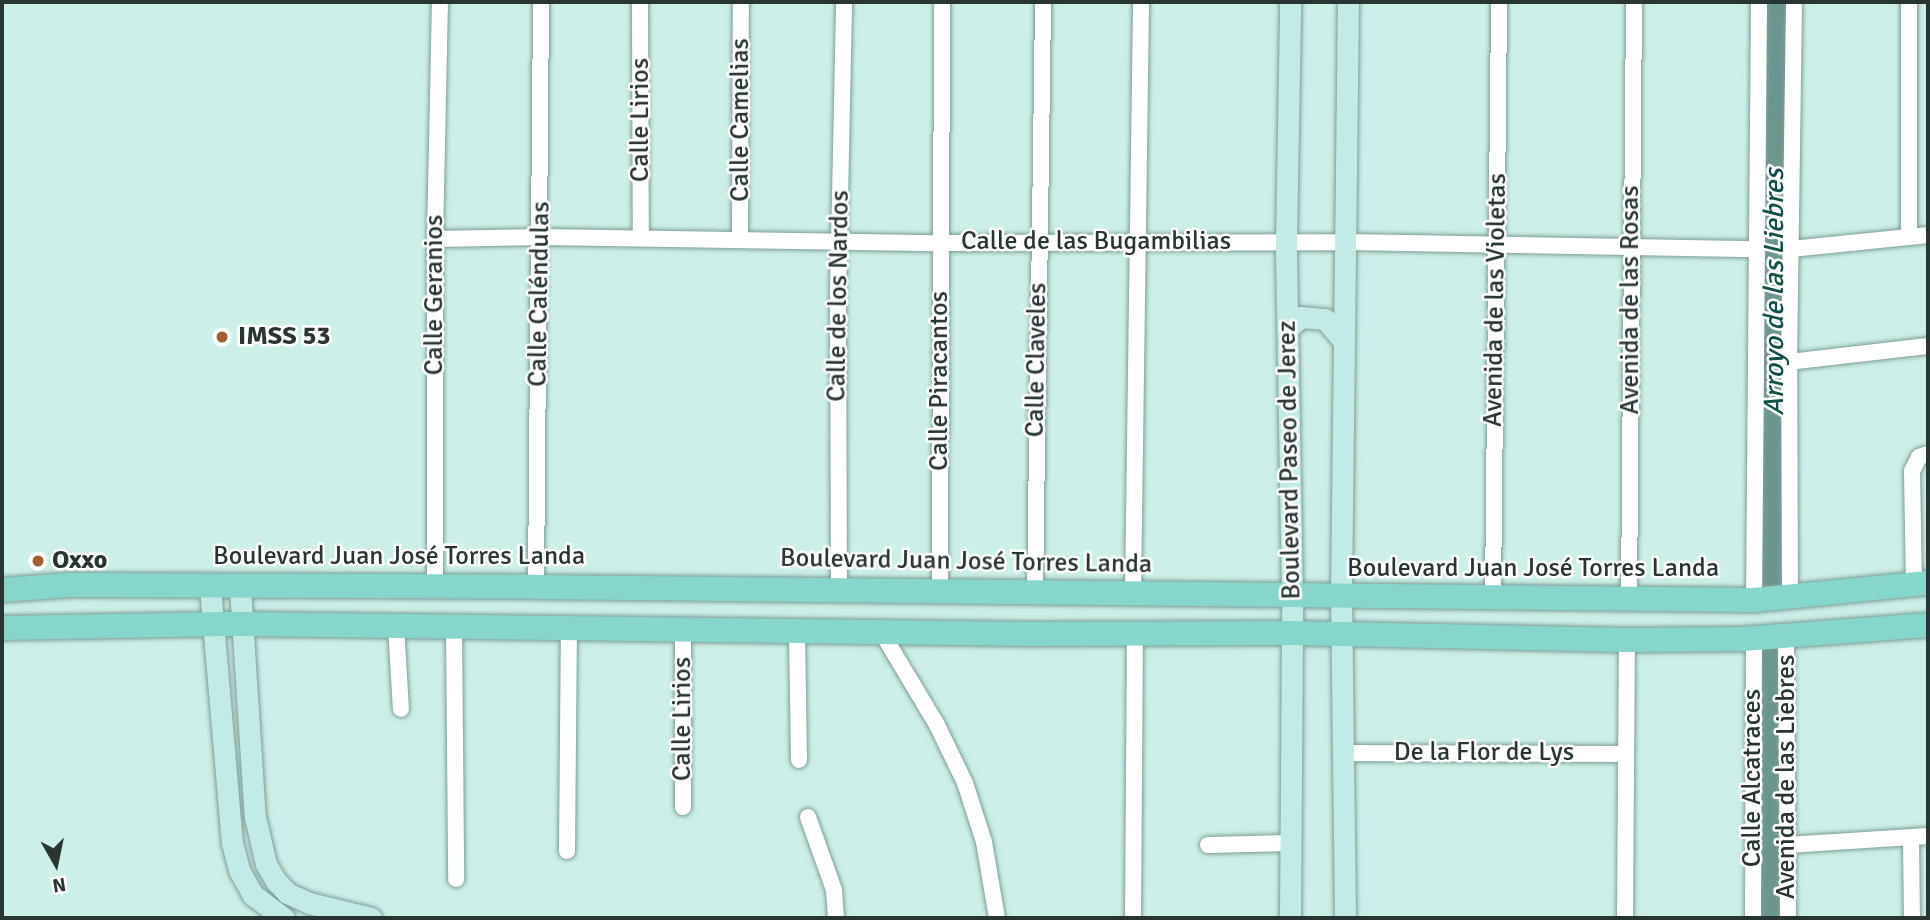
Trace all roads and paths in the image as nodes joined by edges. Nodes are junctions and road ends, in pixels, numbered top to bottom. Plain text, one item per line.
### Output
1 (440, 2) edge
2 (541, 2) edge
3 (640, 2) edge
4 (741, 2) edge
5 (844, 2) edge
6 (942, 2) edge
7 (1043, 2) edge
8 (1141, 2) edge
9 (1290, 2) edge
10 (1348, 2) edge
11 (1499, 2) edge
12 (1634, 2) edge
13 (1759, 2) edge
14 (1794, 2) edge
15 (1909, 2) edge
16 (1928, 235) edge
17 (542, 237) junction
18 (1909, 237) junction
19 (641, 238) junction
20 (435, 239) junction
21 (740, 239) junction
22 (840, 241) junction
23 (1039, 241) junction
24 (1137, 241) junction
25 (1286, 242) junction
26 (1346, 242) junction
27 (941, 243) junction
28 (1497, 246) junction
29 (1630, 248) junction
30 (1757, 249) junction
31 (1791, 249) junction
32 (1288, 328) junction
33 (1344, 342) junction
34 (1928, 346) edge
35 (1789, 362) junction
36 (1928, 454) edge
37 (1921, 584) edge
38 (211, 587) junction
39 (536, 587) junction
40 (240, 588) junction
41 (435, 589) junction
42 (2, 590) edge
43 (839, 590) junction
44 (940, 592) junction
45 (1035, 592) junction
46 (1133, 593) junction
47 (1292, 596) junction
48 (1341, 597) junction
49 (1493, 599) junction
50 (1629, 599) junction
51 (1790, 599) junction
52 (1754, 600) junction
53 (212, 624) junction
54 (241, 624) junction
55 (1928, 625) edge
56 (396, 626) junction
57 (2, 628) edge
58 (454, 628) junction
59 (569, 630) junction
60 (683, 631) junction
61 (797, 632) junction
62 (1135, 632) junction
63 (882, 633) junction
64 (1292, 633) junction
65 (1342, 634) junction
66 (1786, 636) junction
67 (1754, 639) junction
68 (1627, 640) junction
69 (401, 709) dead end
70 (1343, 753) junction
71 (1625, 754) junction
72 (800, 760) dead end
73 (683, 807) dead end
74 (808, 817) dead end
75 (1928, 836) edge
76 (1911, 839) junction
77 (1289, 843) junction
78 (1208, 845) dead end
79 (1787, 845) junction
80 (567, 850) dead end
81 (456, 879) dead end
82 (284, 918) edge
83 (371, 918) edge
84 (836, 918) edge
85 (997, 918) edge
86 (1133, 918) edge
87 (1290, 918) edge
88 (1345, 918) edge
89 (1625, 918) edge
90 (1753, 918) edge
91 (1788, 918) edge
92 (1912, 918) edge

1 - 20 street, Calle Geranios
2 - 17 street, Calle Caléndulas
3 - 19 street, Calle Lirios
4 - 21 street, Calle Camelias
5 - 22 street, Calle de los Nardos
6 - 27 street, Calle Piracantos
7 - 23 street, Calle Claveles
8 - 24 street
9 - 25 main road, Boulevard Paseo de Jerez
10 - 26 main road, Boulevard Paseo de Jerez
11 - 28 street, Avenida de las Violetas
12 - 29 street, Avenida de las Rosas
13 - 30 street
14 - 31 street
15 - 18 street
16 - 18 street
17 - 19 street, Calle de las Bugambilias
17 - 20 street, Calle de las Bugambilias
17 - 39 street, Calle Caléndulas
18 - 31 street
19 - 21 street, Calle de las Bugambilias
20 - 41 street, Calle Geranios
21 - 22 street, Calle de las Bugambilias
22 - 27 street, Calle de las Bugambilias
22 - 43 street, Calle de los Nardos
23 - 24 street, Calle de las Bugambilias
23 - 27 street, Calle de las Bugambilias
23 - 45 street, Calle Claveles
24 - 25 street, Calle de las Bugambilias
24 - 46 street
25 - 26 street, Calle de las Bugambilias
25 - 32 main road, Boulevard Paseo de Jerez
26 - 28 street, Calle de las Bugambilias
26 - 33 main road, Boulevard Paseo de Jerez
27 - 44 street, Calle Piracantos
28 - 29 street, Calle de las Bugambilias
28 - 49 street, Avenida de las Violetas
29 - 30 street, Calle de las Bugambilias
29 - 50 street, Avenida de las Rosas
30 - 52 street
31 - 35 street
32 - 33 main road
32 - 47 main road, Boulevard Paseo de Jerez
33 - 48 main road, Boulevard Paseo de Jerez
34 - 35 street
35 - 51 street
36 - 37 street
37 - 51 main road, Boulevard Juan José Torres Landa
38 - 40 main road, Boulevard Juan José Torres Landa
38 - 42 main road, Boulevard Juan José Torres Landa
38 - 53 main road
39 - 41 main road, Boulevard Juan José Torres Landa
39 - 43 main road, Boulevard Juan José Torres Landa
40 - 41 main road, Boulevard Juan José Torres Landa
40 - 54 main road
43 - 44 main road, Boulevard Juan José Torres Landa
44 - 45 main road, Boulevard Juan José Torres Landa
45 - 46 main road, Boulevard Juan José Torres Landa
46 - 47 main road, Boulevard Juan José Torres Landa
47 - 48 main road, Boulevard Juan José Torres Landa
47 - 64 main road, Boulevard Paseo de Jerez
48 - 49 main road, Boulevard Juan José Torres Landa
48 - 65 main road, Boulevard Paseo de Jerez
49 - 50 main road, Boulevard Juan José Torres Landa
50 - 52 main road, Boulevard Juan José Torres Landa
51 - 52 main road, Boulevard Juan José Torres Landa
53 - 54 main road
53 - 57 main road
53 - 82 main road
54 - 56 main road
54 - 83 main road
55 - 66 main road
56 - 58 main road
56 - 69 street
58 - 59 main road
58 - 81 street
59 - 60 main road
59 - 80 street
60 - 61 main road
60 - 73 street, Calle Lirios
61 - 63 main road
61 - 72 street
62 - 63 main road
62 - 64 main road
62 - 86 street
63 - 85 street
64 - 65 main road
64 - 77 main road, Boulevard Paseo de Jerez
65 - 68 main road
65 - 70 main road, Boulevard Paseo de Jerez
66 - 67 main road
66 - 79 street, Avenida de las Liebres
67 - 68 main road
67 - 90 street, Calle Alcatraces
68 - 71 street
70 - 71 street, De la Flor de Lys
70 - 88 main road, Boulevard Paseo de Jerez
71 - 89 street
74 - 84 street
75 - 76 street
76 - 79 street
76 - 92 street
77 - 78 street
77 - 87 main road, Boulevard Paseo de Jerez
79 - 91 street, Avenida de las Liebres

